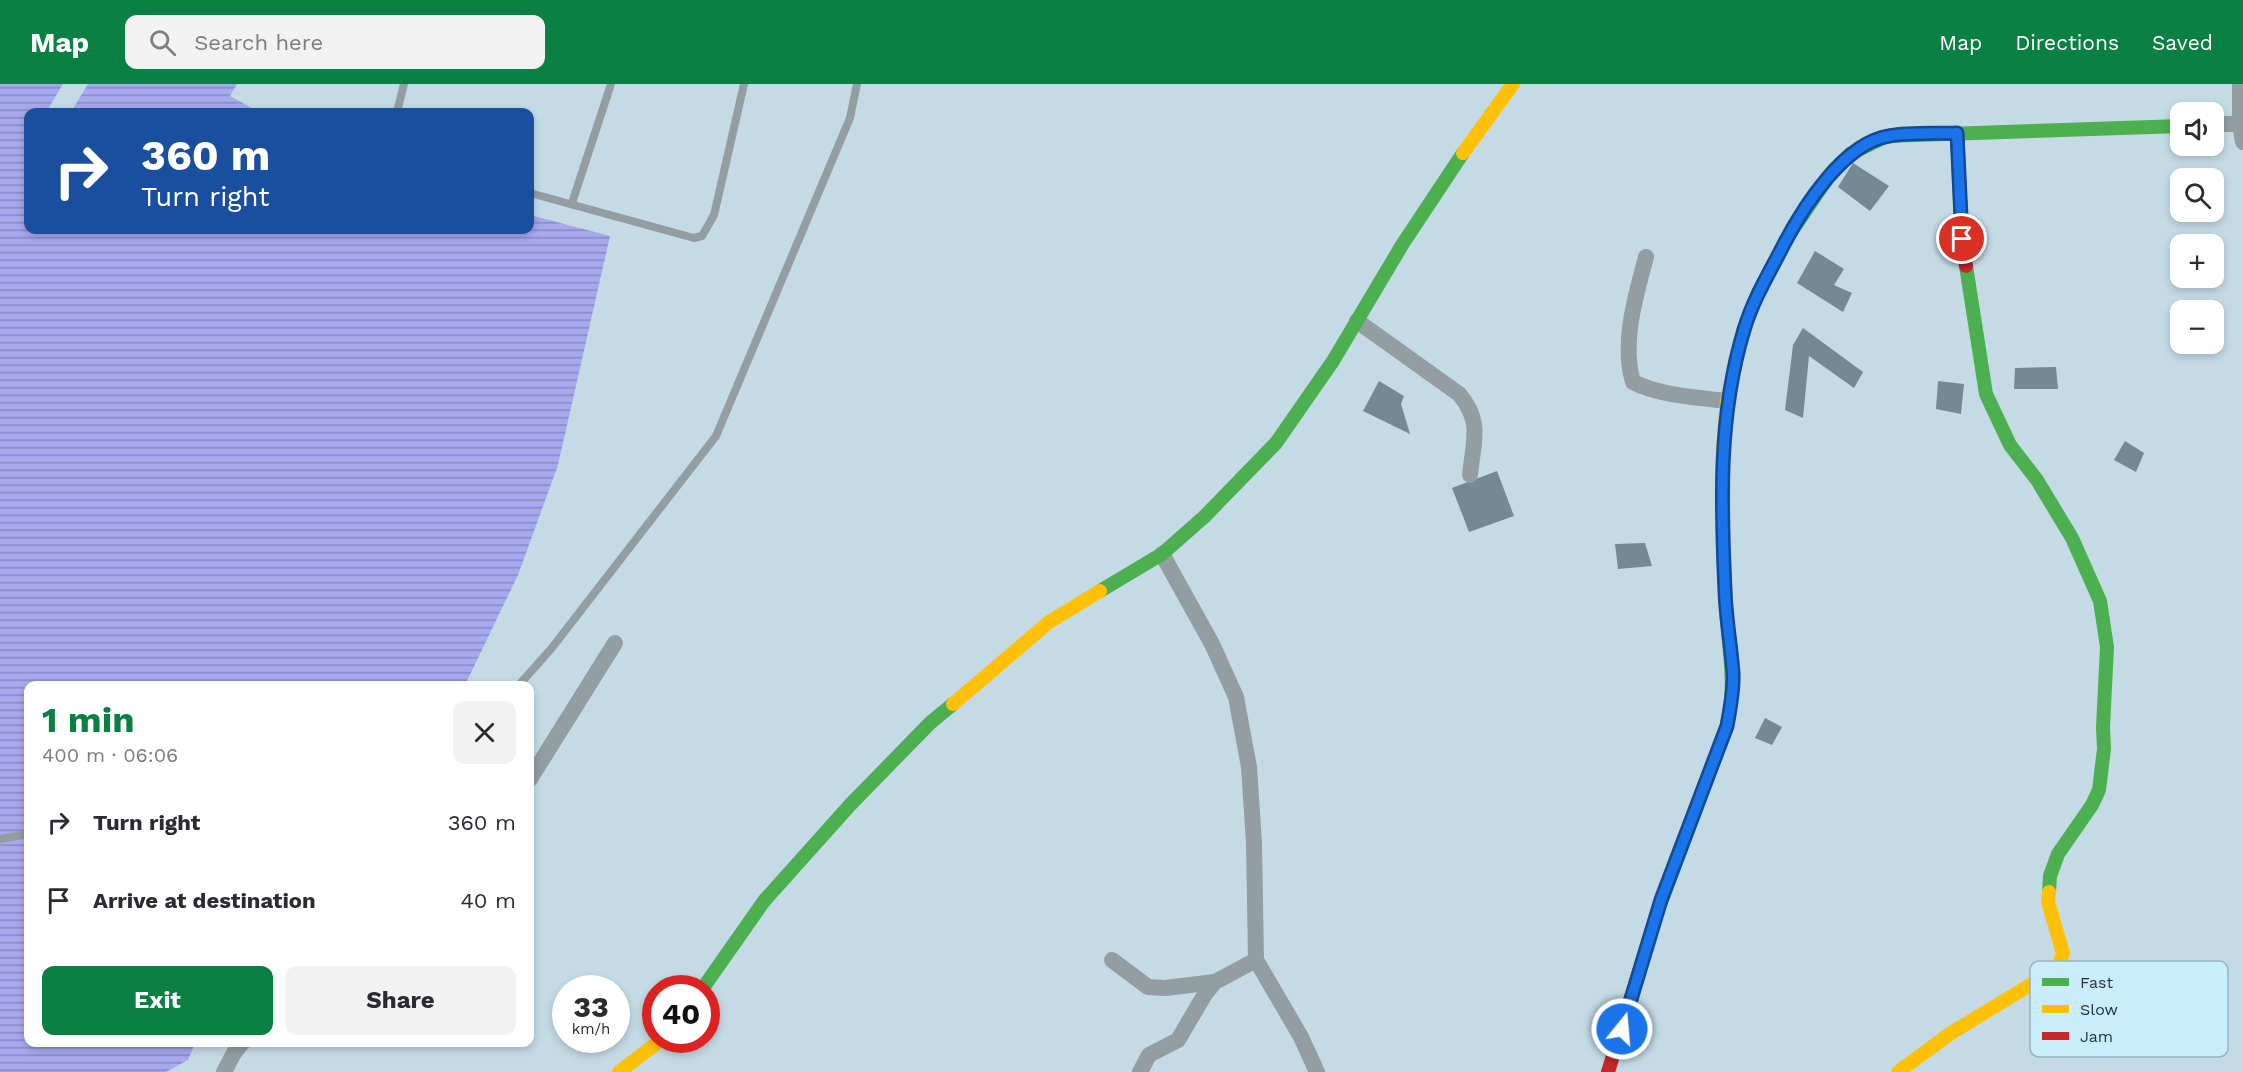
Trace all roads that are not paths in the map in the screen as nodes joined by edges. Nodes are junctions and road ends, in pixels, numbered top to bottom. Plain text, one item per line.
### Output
1 (404, 84) edge
2 (611, 84) edge
3 (744, 84) edge
4 (857, 84) edge
5 (1513, 84) edge
6 (2240, 84) edge
7 (398, 108) edge
8 (2224, 124) edge
9 (2240, 124) junction
10 (2170, 126) edge
11 (1957, 133) junction
12 (2243, 142) edge
13 (534, 195) edge
14 (572, 203) junction
15 (1646, 257) dead end
16 (1357, 321) junction
17 (1727, 400) junction
18 (1470, 475) dead end
19 (1162, 554) junction
20 (615, 643) dead end
21 (522, 681) edge
22 (534, 773) edge
23 (24, 835) edge
24 (0, 839) edge
25 (1112, 960) dead end
26 (1256, 960) junction
27 (2060, 961) edge
28 (712, 975) edge
29 (1215, 982) junction
30 (2030, 985) edge
31 (239, 1047) edge
32 (644, 1053) edge
33 (224, 1072) edge
34 (619, 1072) edge
35 (1140, 1072) edge
36 (1317, 1072) edge
37 (1608, 1072) edge
38 (1898, 1072) edge

1 - 7 lane
2 - 14 lane
3 - 14 lane
4 - 21 lane
5 - 16 main road
6 - 9 street
8 - 9 street
9 - 12 street
10 - 11 main road
11 - 17 main road
11 - 27 main road
13 - 14 lane
15 - 17 street
16 - 18 street
16 - 19 main road
17 - 37 main road
19 - 26 street
19 - 28 main road
20 - 22 street
23 - 24 lane
25 - 29 street
26 - 29 street
26 - 36 street
29 - 35 street
30 - 38 main road
31 - 33 street
32 - 34 main road

